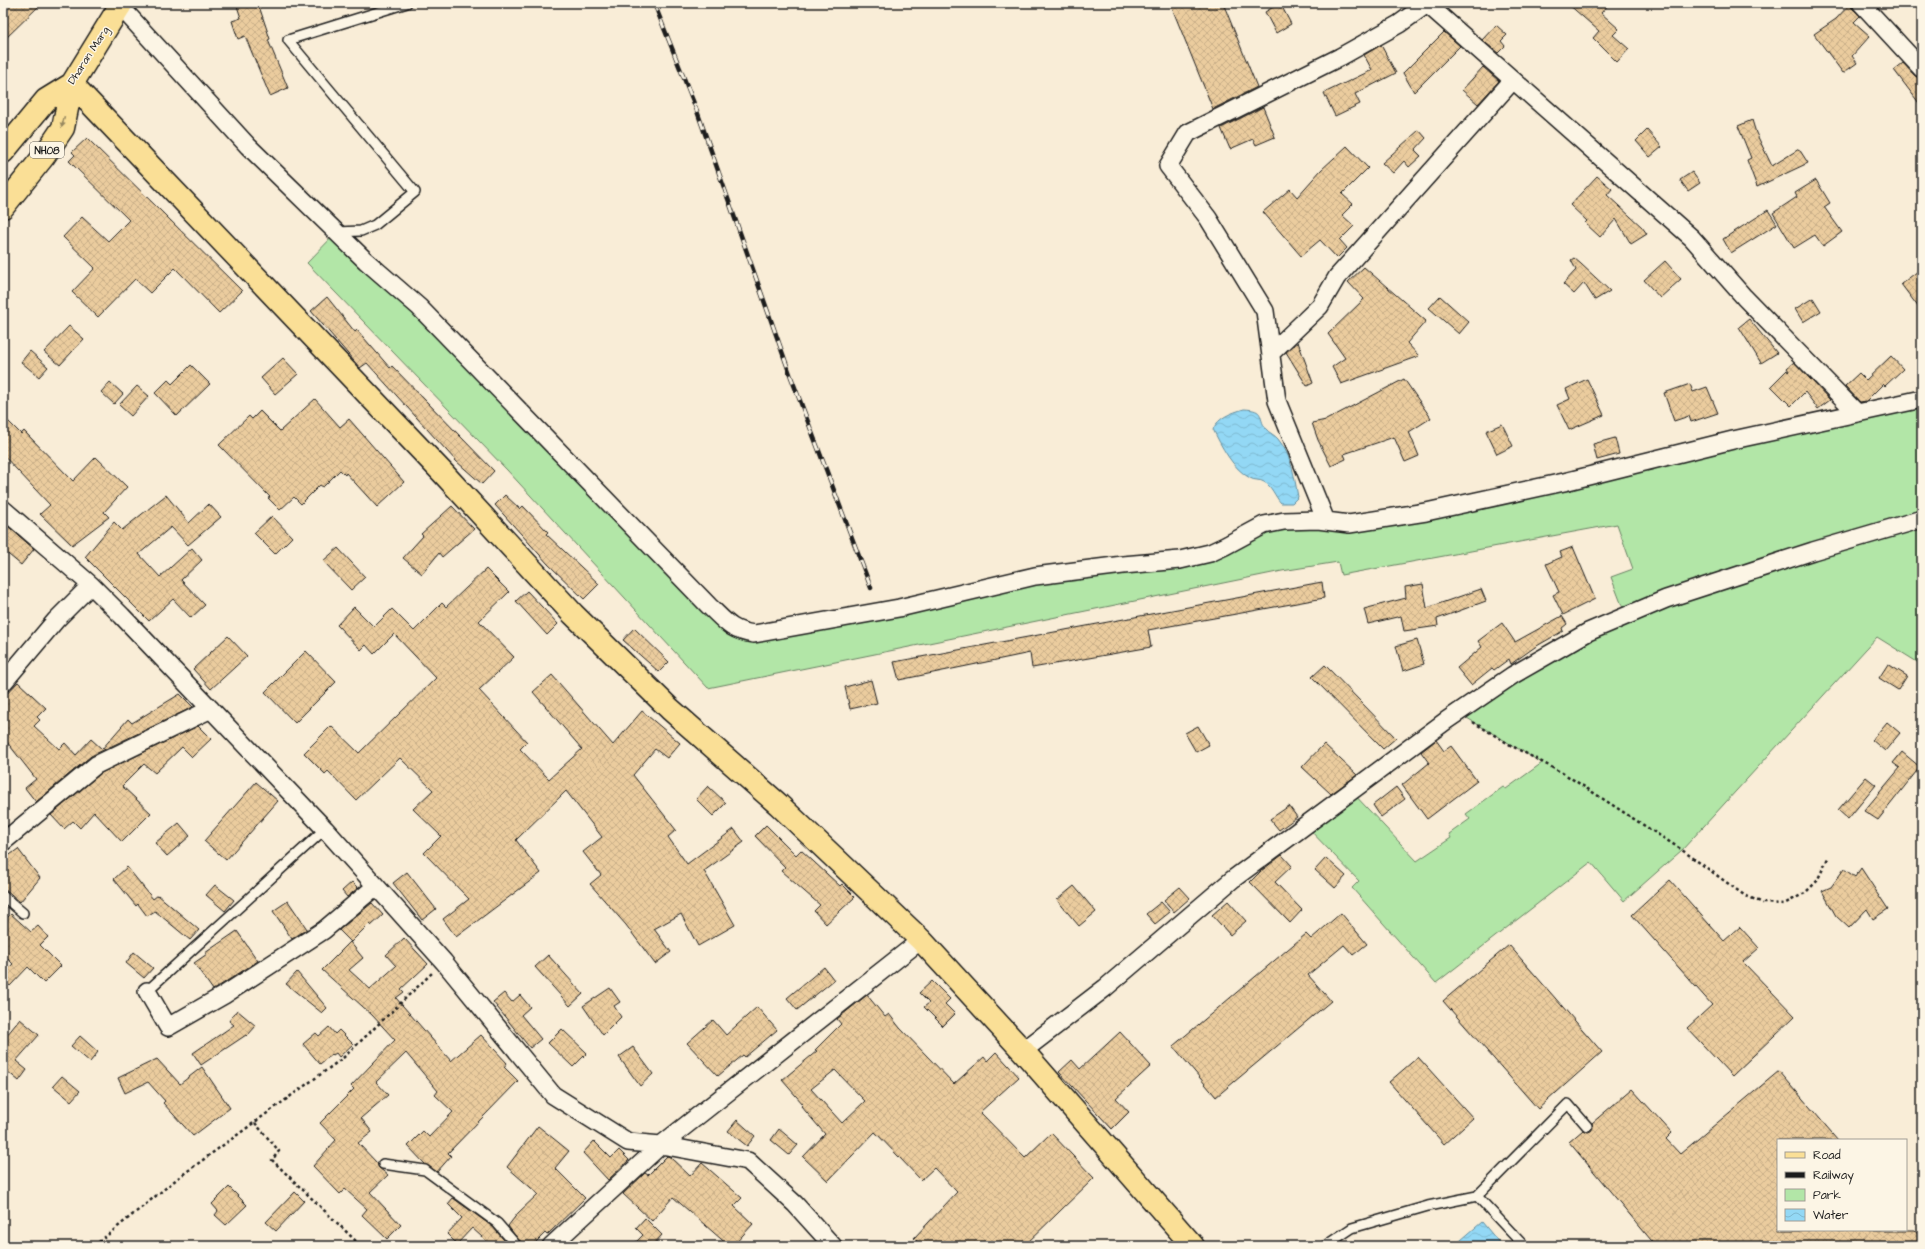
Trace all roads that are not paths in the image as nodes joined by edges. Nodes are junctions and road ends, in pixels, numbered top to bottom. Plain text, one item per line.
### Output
1 (407, 3) edge
2 (1861, 3) edge
3 (119, 4) edge
4 (1427, 4) edge
5 (1922, 69) edge
6 (1513, 80) junction
7 (72, 84) junction
8 (3, 152) edge
9 (3, 207) edge
10 (337, 232) junction
11 (1271, 354) junction
12 (1922, 399) edge
13 (1857, 413) junction
14 (3, 509) edge
15 (1922, 519) edge
16 (1326, 522) junction
17 (91, 585) junction
18 (3, 683) edge
19 (211, 709) junction
20 (325, 829) junction
21 (3, 842) edge
22 (376, 886) junction
23 (3, 896) edge
24 (23, 913) dead end
25 (921, 940) junction
26 (147, 991) joint
27 (1023, 1051) junction
28 (1588, 1126) dead end
29 (661, 1145) junction
30 (383, 1164) dead end
31 (1477, 1196) junction
32 (517, 1246) edge
33 (551, 1246) edge
34 (833, 1246) edge
35 (1193, 1246) edge
36 (1325, 1246) edge
37 (1524, 1246) edge

1 - 10 lane
2 - 5 street
3 - 7 main road, Dharan Marg / NH08
3 - 10 street
4 - 6 street
4 - 11 street
6 - 11 street
6 - 13 street
7 - 8 main road, Dharan Marg / NH08
7 -> 9 main road, NH08
7 - 25 main road
10 - 16 street
11 - 16 street
12 - 13 street
13 - 16 street
14 - 17 street
15 - 27 street
17 - 18 street
17 - 19 street
19 - 20 street
19 - 21 street
20 - 22 street
20 - 26 lane
22 - 26 street
22 - 29 street
23 - 24 lane
25 - 27 main road
25 - 29 street
27 - 35 main road
28 - 31 lane
29 - 33 street
29 - 34 street
30 - 32 lane
31 - 36 lane
31 - 37 lane

